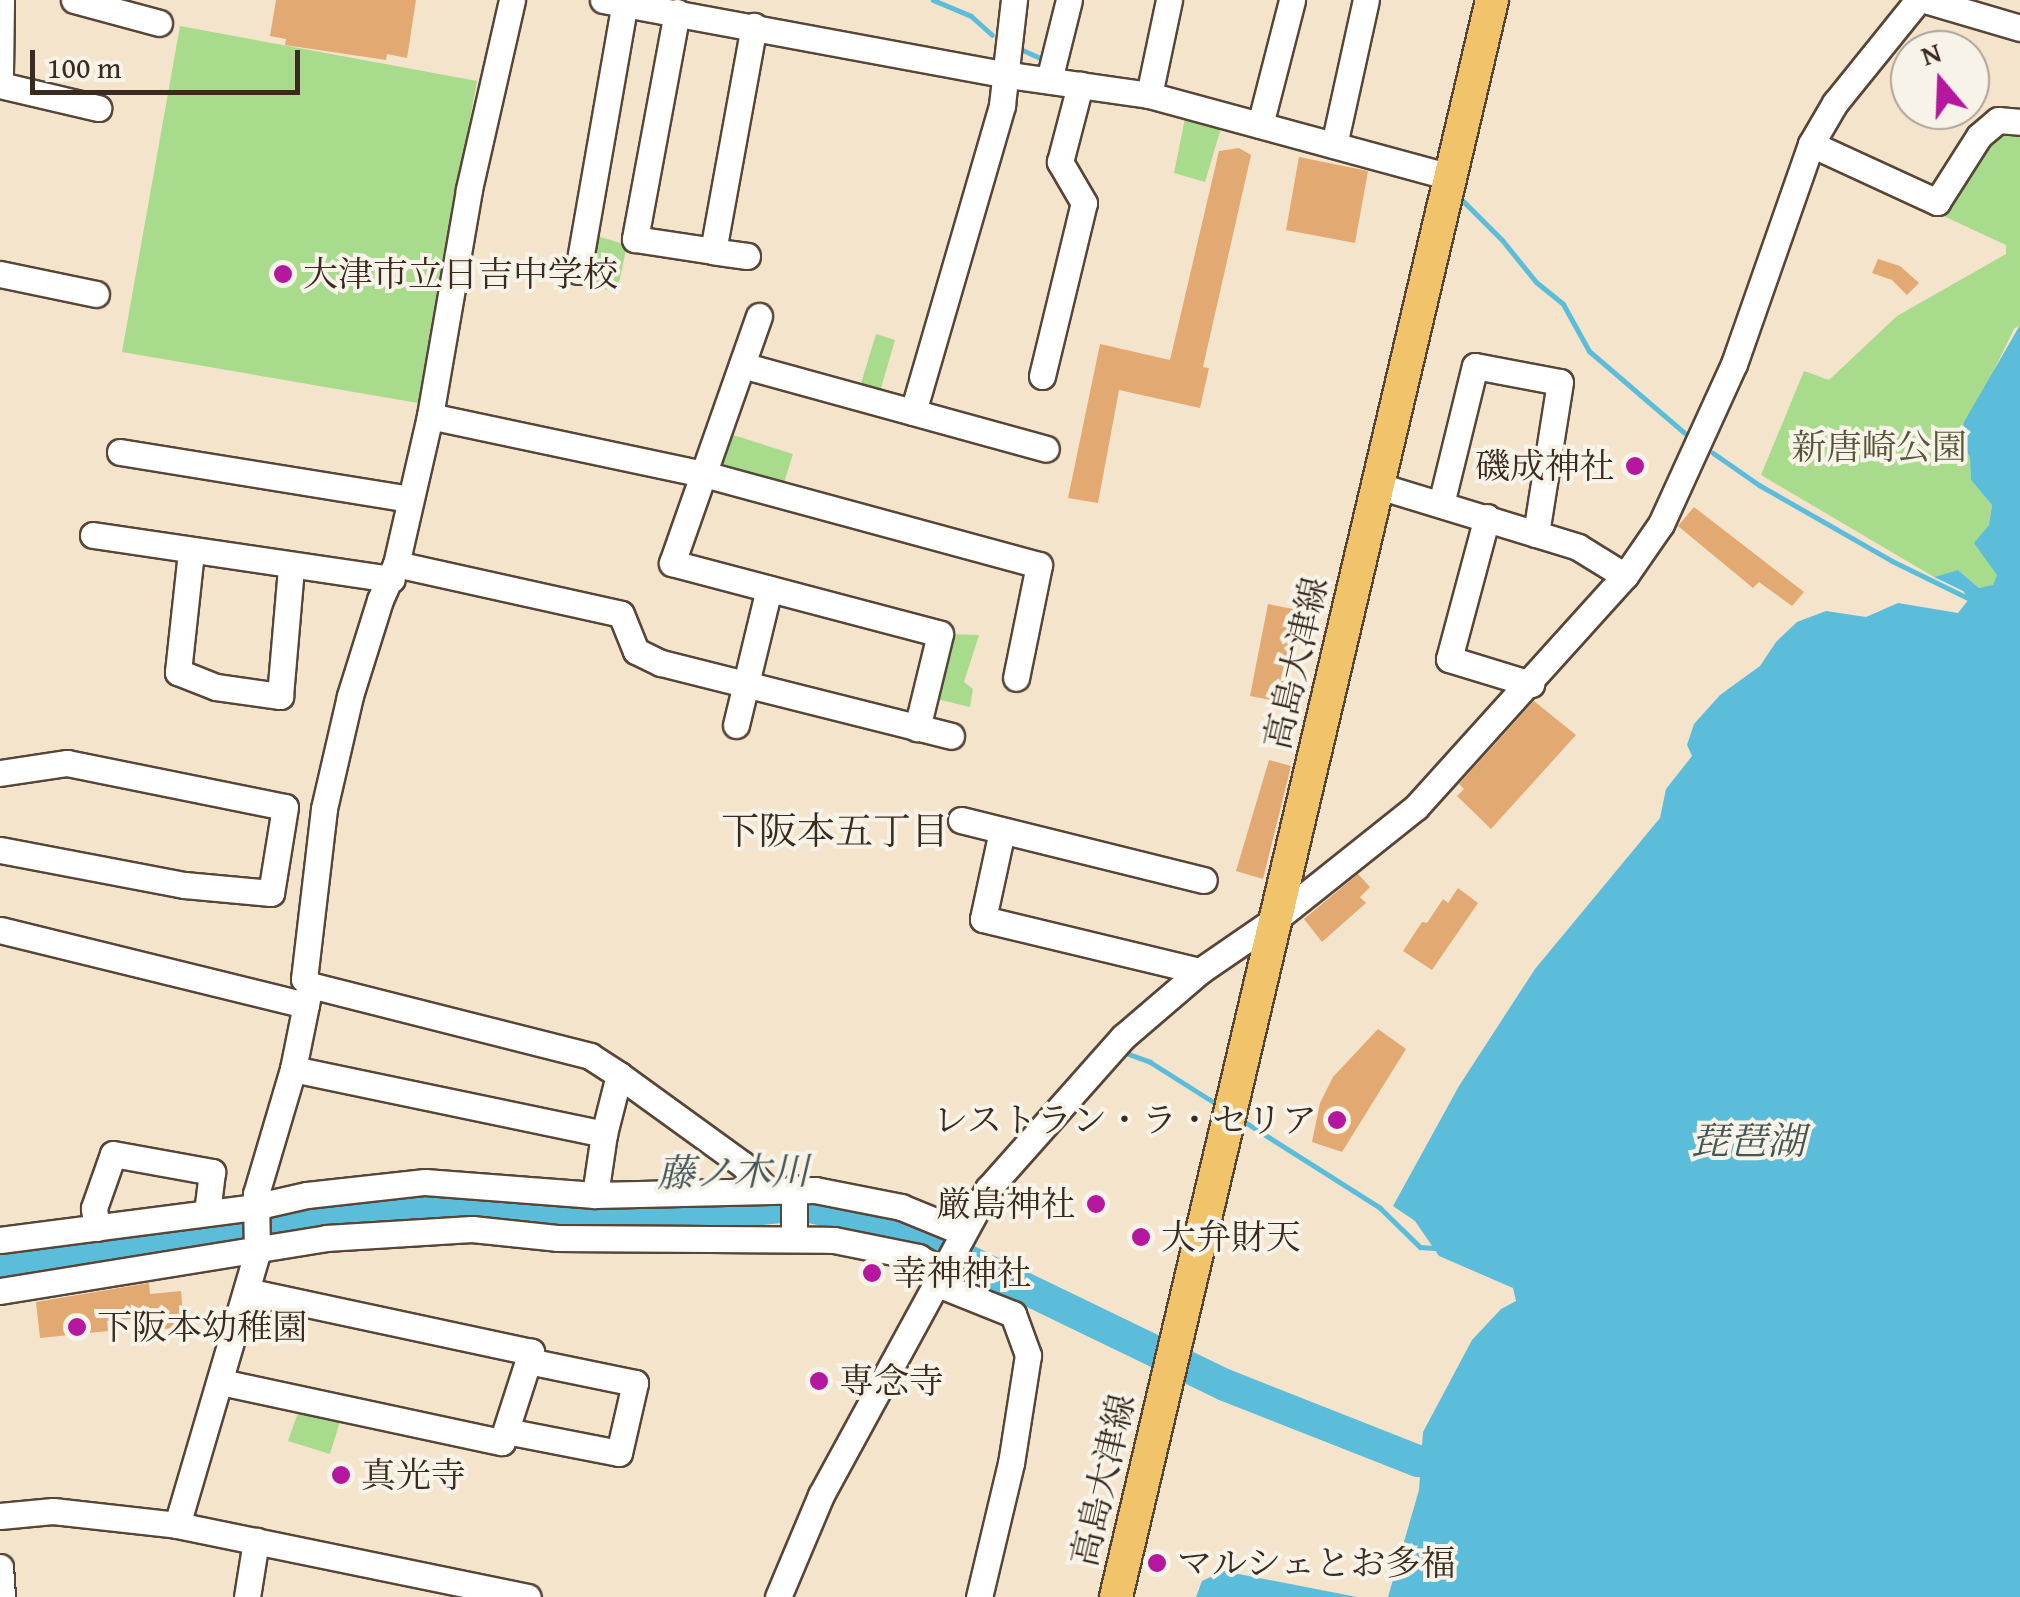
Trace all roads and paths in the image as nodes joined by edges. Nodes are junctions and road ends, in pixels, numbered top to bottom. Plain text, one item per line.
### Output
1 (0, 0) edge
2 (74, 0) edge
3 (512, 0) edge
4 (1014, 0) edge
5 (1070, 0) edge
6 (1169, 0) edge
7 (1292, 0) edge
8 (1366, 0) edge
9 (1492, 0) edge
10 (1922, 0) edge
11 (614, 2) edge
12 (677, 12) junction
13 (159, 23) dead end
14 (754, 26) junction
15 (2020, 28) edge
16 (0, 74) edge
17 (1009, 75) junction
18 (1049, 80) junction
19 (0, 85) edge
20 (1080, 85) junction
21 (1149, 95) junction
22 (98, 108) dead end
23 (2020, 122) edge
24 (1260, 125) junction
25 (1810, 144) junction
26 (1334, 145) junction
27 (1451, 177) junction
28 (714, 251) junction
29 (747, 256) dead end
30 (578, 271) dead end
31 (0, 274) edge
32 (96, 294) dead end
33 (759, 316) dead end
34 (742, 365) junction
35 (1042, 376) dead end
36 (913, 412) junction
37 (430, 416) junction
38 (1046, 449) dead end
39 (120, 452) dead end
40 (704, 474) junction
41 (1379, 486) junction
42 (409, 499) junction
43 (1441, 504) junction
44 (1488, 517) junction
45 (1536, 534) junction
46 (93, 535) dead end
47 (192, 552) junction
48 (291, 566) junction
49 (394, 572) junction
50 (1625, 576) junction
51 (769, 589) junction
52 (1016, 678) dead end
53 (746, 684) junction
54 (1531, 684) junction
55 (736, 726) dead end
56 (918, 728) junction
57 (951, 736) dead end
58 (0, 772) edge
59 (285, 808) junction
60 (324, 809) junction
61 (961, 820) dead end
62 (1002, 830) junction
63 (0, 850) edge
64 (1195, 872) dead end
65 (1277, 918) junction
66 (0, 930) edge
67 (1200, 971) junction
68 (308, 995) junction
69 (293, 1069) junction
70 (620, 1075) junction
71 (604, 1134) junction
72 (794, 1188) junction
73 (766, 1189) junction
74 (595, 1195) junction
75 (254, 1210) junction
76 (206, 1213) junction
77 (96, 1228) junction
78 (960, 1235) junction
79 (794, 1237) junction
80 (0, 1240) edge
81 (258, 1248) junction
82 (940, 1273) junction
83 (0, 1291) edge
84 (246, 1291) junction
85 (528, 1361) junction
86 (220, 1382) junction
87 (506, 1431) junction
88 (0, 1516) edge
89 (177, 1525) junction
90 (256, 1542) junction
91 (0, 1568) edge
92 (2, 1597) edge
93 (247, 1597) edge
94 (528, 1597) edge
95 (778, 1597) edge
96 (979, 1597) edge
97 (1116, 1597) edge

1 - 16 street
2 - 13 street
3 - 37 street
4 - 17 street
5 - 18 street
6 - 21 street
7 - 24 street
8 - 26 street
9 - 27 main road, 高島大津線
10 - 15 street
10 - 25 street
11 - 12 street
11 - 30 street
12 - 14 street
12 - 28 street
14 - 17 street
14 - 28 street
17 - 18 street
17 - 36 street
18 - 20 street
19 - 22 street
20 - 21 street
20 - 35 street
21 - 24 street
23 - 25 street
24 - 26 street
25 - 50 street
26 - 27 street
27 - 41 main road, 高島大津線
28 - 29 street
31 - 32 street
33 - 34 street
34 - 36 street
34 - 40 street
36 - 38 street
37 - 40 street
37 - 42 street
39 - 42 street
40 - 51 street
40 - 52 street
41 - 43 street
41 - 65 main road, 高島大津線
42 - 49 street
43 - 44 street
43 - 45 street
44 - 45 street
44 - 54 street
45 - 50 street
46 - 47 street
47 - 48 street
47 - 48 street
48 - 49 street
49 - 53 street
49 - 60 street
50 - 54 street
51 - 53 street
51 - 56 street
53 - 55 street
53 - 56 street
54 - 65 street
56 - 57 street
58 - 59 street
59 - 60 street
59 - 63 street
60 - 68 street
61 - 62 street
62 - 64 street
62 - 67 street
65 - 67 street
65 - 97 main road, 高島大津線
66 - 68 street
67 - 78 street
68 - 69 street
68 - 70 street
69 - 71 street
69 - 75 street
70 - 71 street
70 - 73 street
71 - 74 street
72 - 73 street
72 - 78 street
72 - 79 street
73 - 74 street
74 - 75 street
75 - 76 street
75 - 81 street
76 - 77 street
76 - 77 street
77 - 80 street
78 - 82 street
79 - 81 street
79 - 82 street
81 - 83 street
81 - 84 street
82 - 95 street
82 - 96 street
84 - 85 street
84 - 86 street
85 - 87 street
85 - 87 street
86 - 87 street
86 - 89 street
88 - 89 street
89 - 90 street
90 - 93 street
90 - 94 street
91 - 92 street

